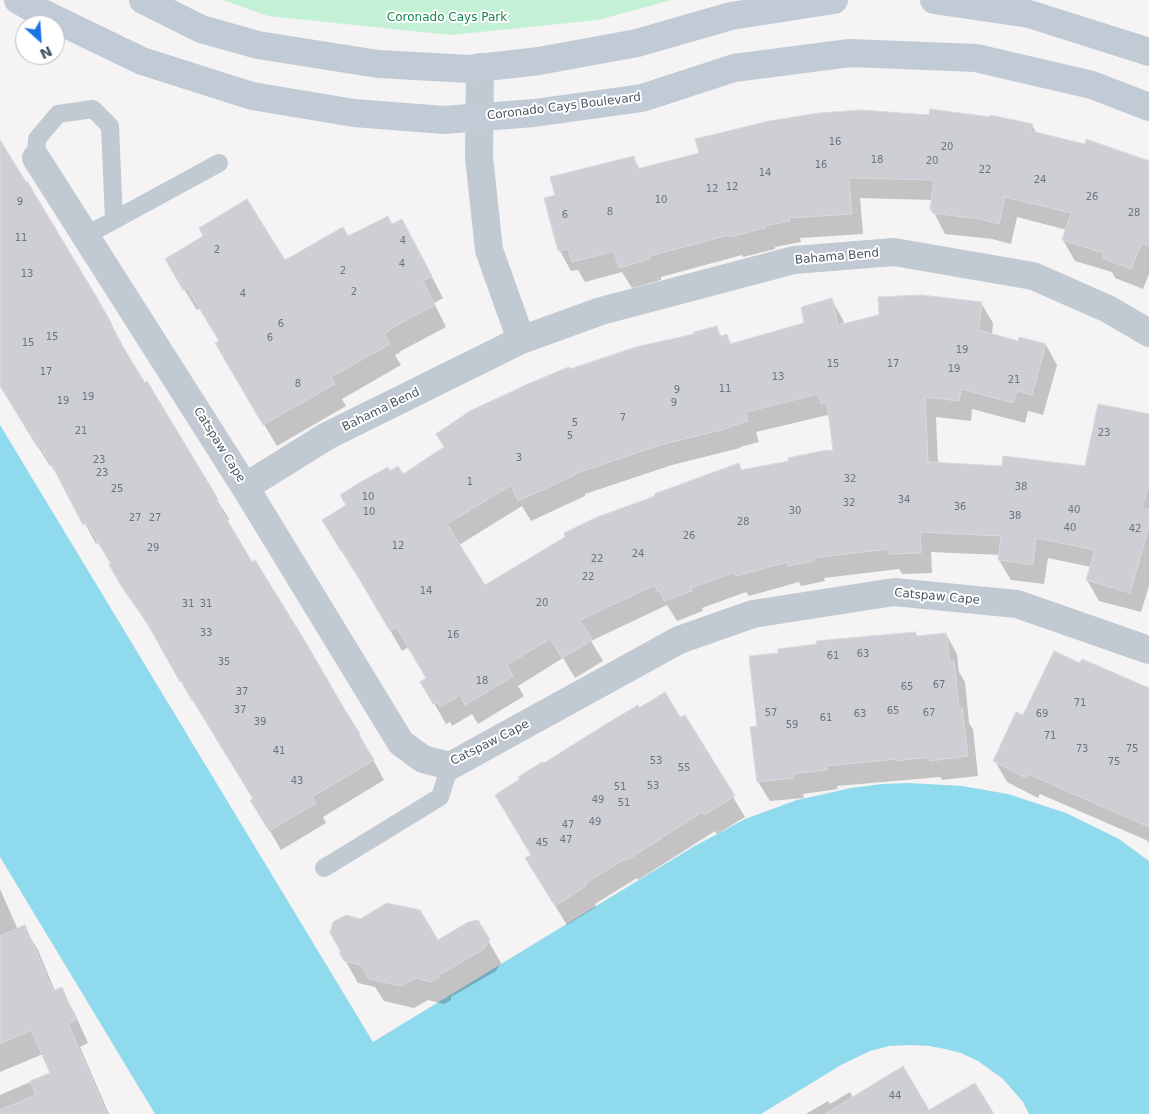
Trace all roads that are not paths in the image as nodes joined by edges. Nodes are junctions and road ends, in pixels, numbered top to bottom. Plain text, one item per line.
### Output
1 (18, 0) edge
2 (143, 0) edge
3 (834, 0) edge
4 (934, 0) edge
5 (1149, 52) edge
6 (480, 67) junction
7 (1149, 107) edge
8 (478, 117) junction
9 (36, 158) joint
10 (219, 162) dead end
11 (114, 220) junction
12 (85, 236) junction
13 (1149, 333) edge
14 (521, 340) junction
15 (245, 487) junction
16 (1149, 650) edge
17 (450, 766) junction
18 (324, 868) dead end

1 - 8 street, Coronado Cays Boulevard
2 - 6 street
3 - 6 street
4 - 5 street
6 - 8 street
7 - 8 street, Coronado Cays Boulevard
8 - 14 street
9 - 11 lane
9 - 12 street, Catspaw Cape
10 - 11 lane
11 - 12 lane
12 - 15 street, Catspaw Cape
13 - 14 street, Bahama Bend
14 - 15 street, Bahama Bend
15 - 17 street, Catspaw Cape
16 - 17 street, Catspaw Cape
17 - 18 lane

